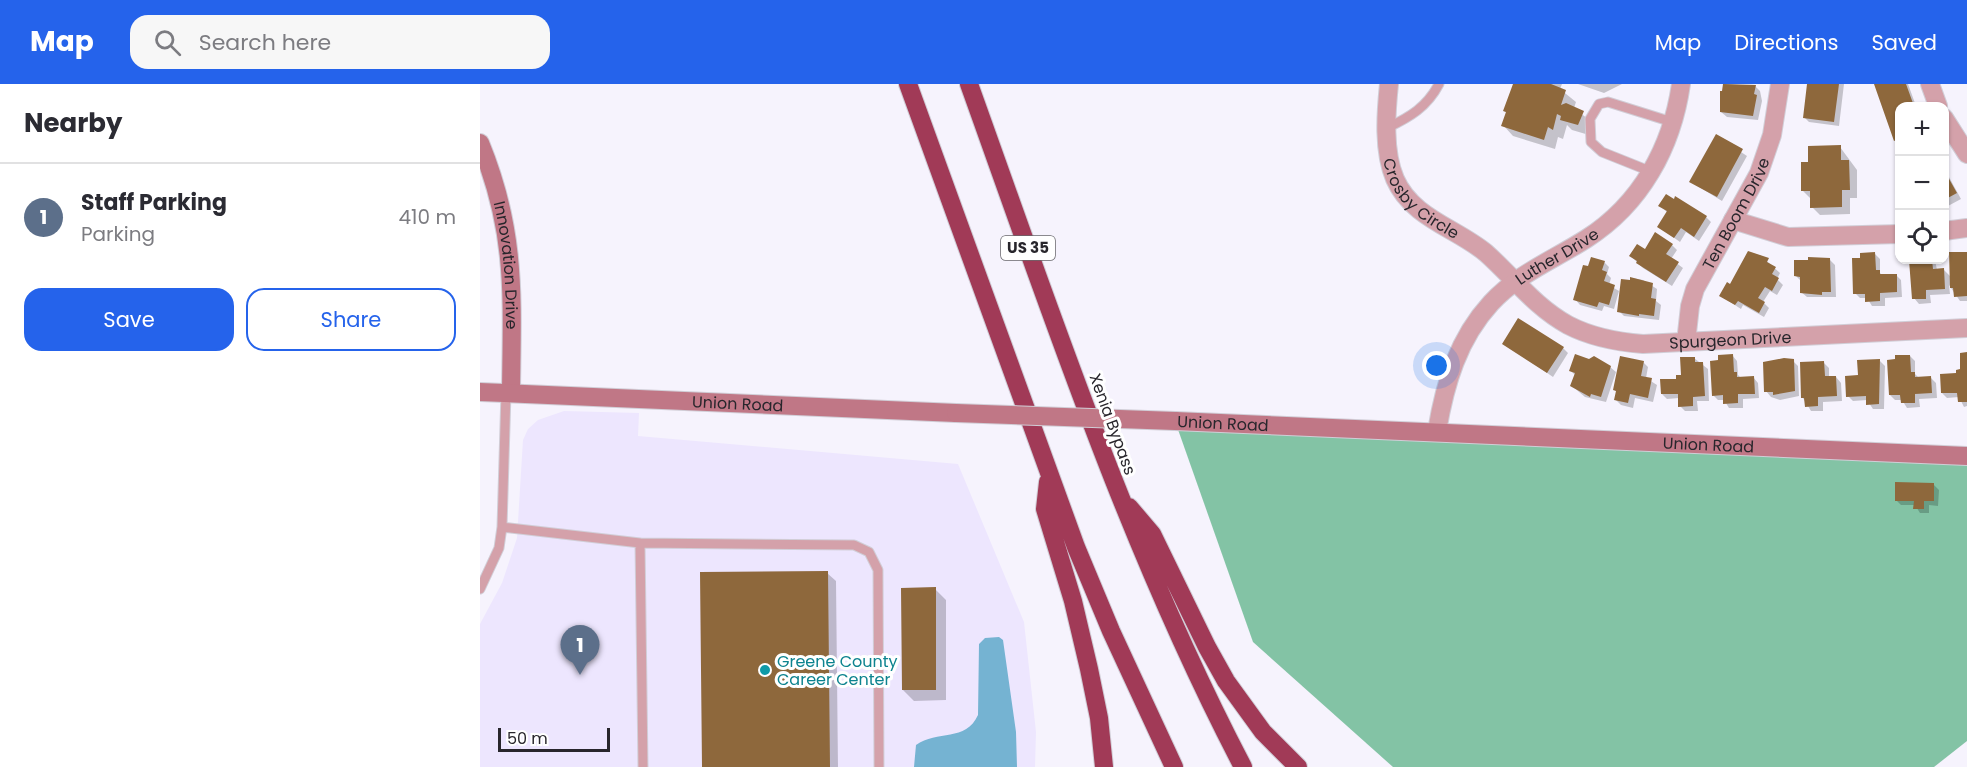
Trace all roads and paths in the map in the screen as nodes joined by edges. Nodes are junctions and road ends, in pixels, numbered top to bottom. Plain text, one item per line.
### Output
1 (908, 84) edge
2 (969, 84) edge
3 (1389, 84) edge
4 (1439, 84) edge
5 (1681, 84) edge
6 (1780, 84) edge
7 (1930, 84) edge
8 (1937, 102) edge
9 (1672, 122) junction
10 (1949, 126) edge
11 (1387, 128) junction
12 (480, 143) edge
13 (1967, 154) edge
14 (1652, 172) junction
15 (1733, 220) junction
16 (1967, 228) edge
17 (1949, 230) edge
18 (1895, 234) edge
19 (1516, 280) junction
20 (1967, 327) edge
21 (1686, 342) junction
22 (480, 392) edge
23 (509, 392) junction
24 (1437, 431) junction
25 (1967, 456) edge
26 (1049, 477) junction
27 (1118, 494) junction
28 (502, 526) junction
29 (640, 543) junction
30 (480, 589) edge
31 (643, 767) edge
32 (879, 767) edge
33 (1104, 767) edge
34 (1174, 767) edge
35 (1243, 767) edge
36 (1298, 767) edge

1 - 26 highway
2 - 27 highway, Xenia Bypass / US 35
3 - 11 street, Crosby Circle
4 - 11 lane
5 - 9 street, Luther Drive
6 - 15 street, Ten Boom Drive
7 - 8 street
9 - 14 street, Luther Drive
9 - 14 lane
10 - 13 street
11 - 19 street, Crosby Circle
12 - 23 street, Innovation Drive
14 - 19 street, Luther Drive
15 - 18 street
15 - 21 street, Ten Boom Drive
16 - 17 street
19 - 21 street, Spurgeon Drive
19 - 24 street, Luther Drive
20 - 21 street, Spurgeon Drive
22 - 23 street, Union Road
23 - 24 street, Union Road, bridge
23 - 28 lane
24 - 25 street, Union Road
26 - 33 highway
26 - 34 highway
27 - 35 highway, Xenia Bypass / US 35
27 - 36 highway
28 - 29 lane
28 - 30 lane
29 - 31 lane
29 - 32 lane

